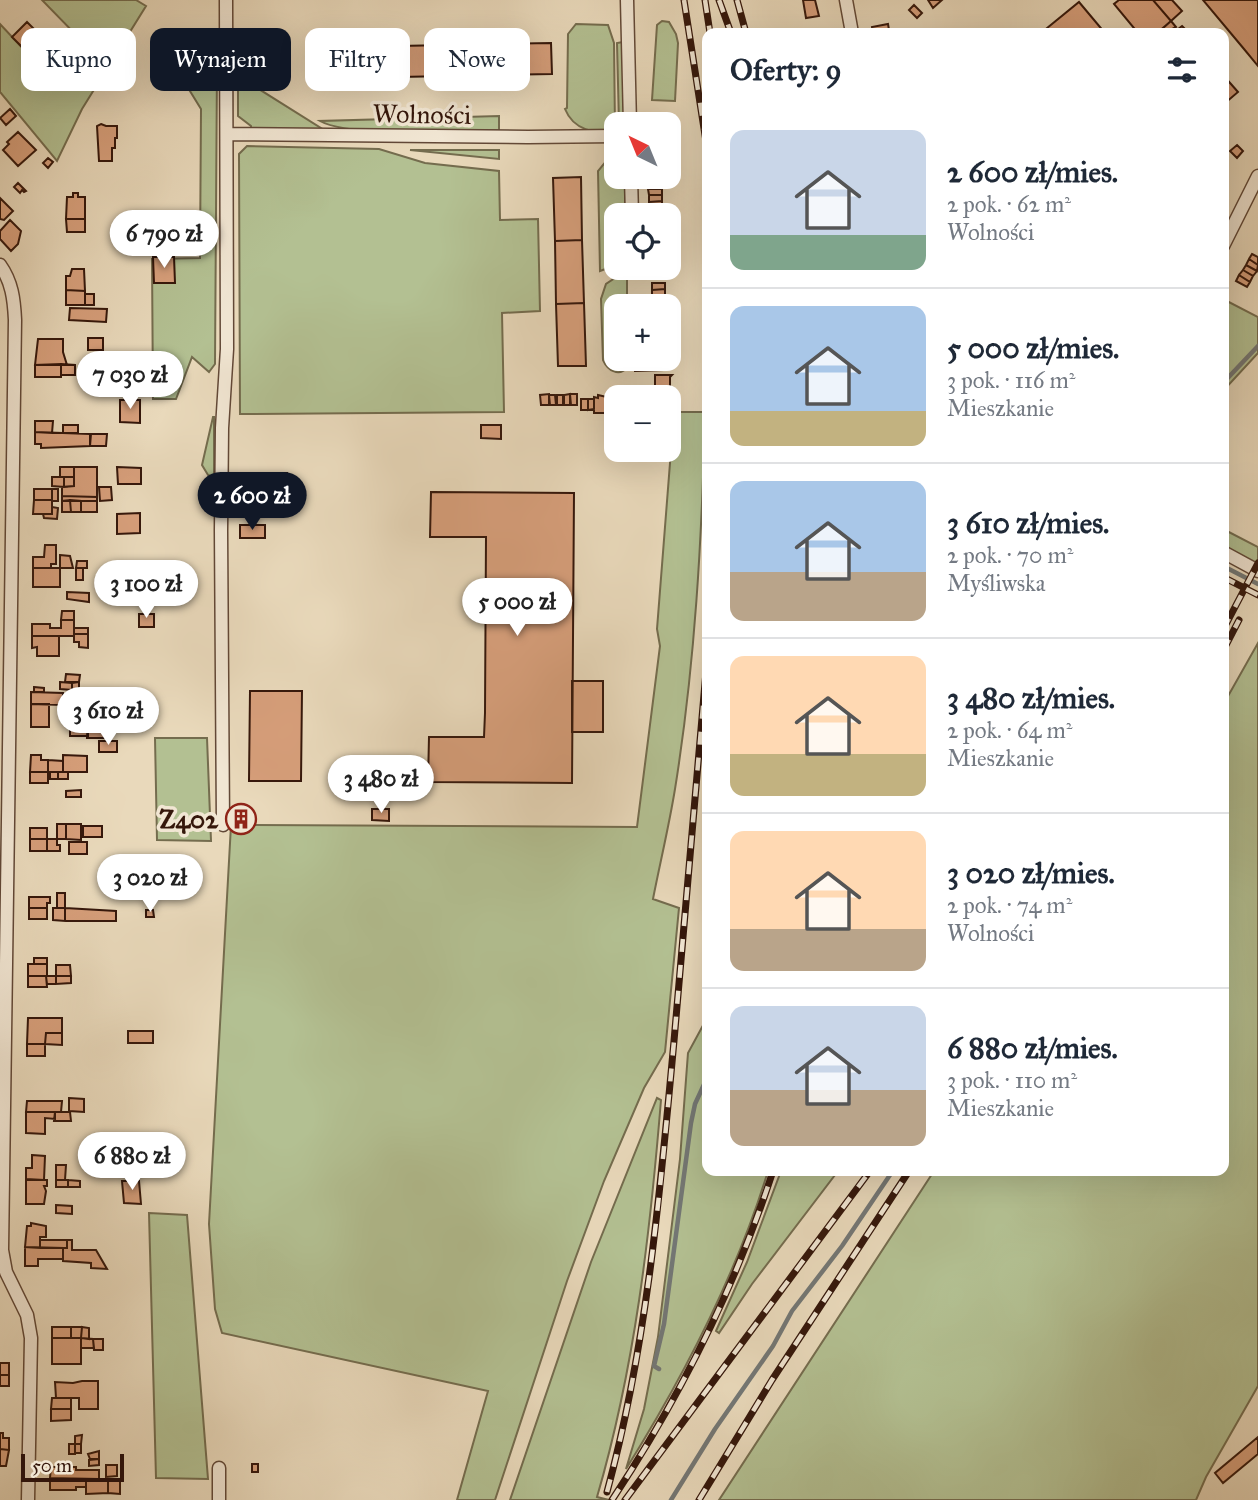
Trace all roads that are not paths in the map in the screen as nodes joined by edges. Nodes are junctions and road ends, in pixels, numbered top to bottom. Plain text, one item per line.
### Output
1 (226, 0) edge
2 (627, 0) edge
3 (848, 2) edge
4 (851, 28) edge
5 (630, 112) edge
6 (227, 134) junction
7 (604, 136) edge
8 (1258, 176) edge
9 (1229, 234) edge
10 (0, 265) edge
11 (1229, 555) edge
12 (1258, 571) edge
13 (223, 825) dead end
14 (3, 840) edge
15 (219, 1468) dead end
16 (28, 1500) edge
17 (219, 1500) edge

1 - 6 street
2 - 5 street
3 - 4 street
6 - 7 street, Wolności
6 - 13 street
8 - 9 street
10 - 14 street
11 - 12 street
14 - 16 street
15 - 17 street

